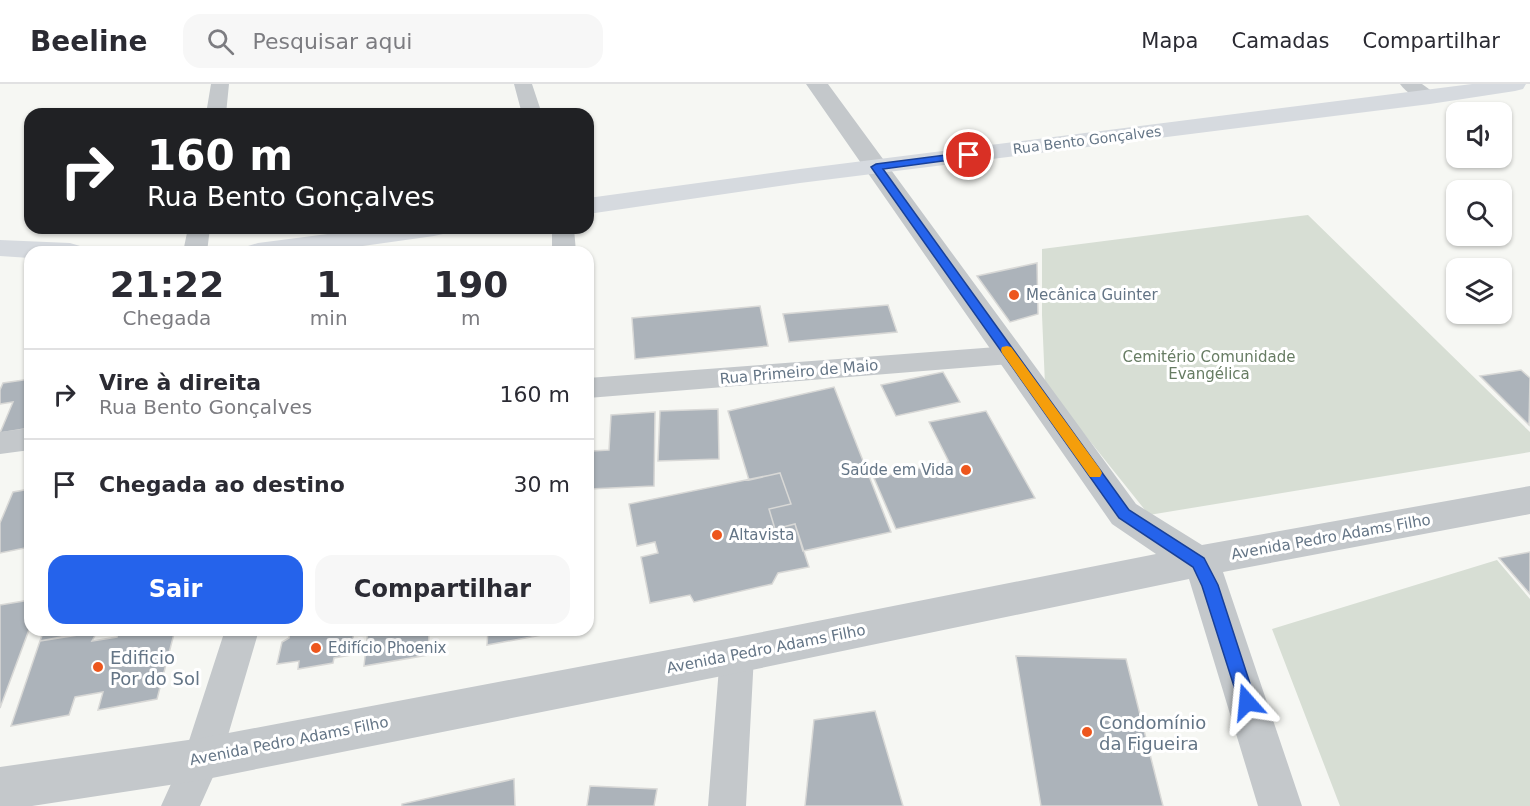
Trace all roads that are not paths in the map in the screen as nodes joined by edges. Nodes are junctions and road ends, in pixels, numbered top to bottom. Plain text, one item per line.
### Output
1 (220, 84) edge
2 (523, 84) edge
3 (817, 84) edge
4 (1409, 84) edge
5 (1515, 84) edge
6 (1430, 97) junction
7 (217, 108) edge
8 (530, 108) edge
9 (876, 167) junction
10 (594, 205) edge
11 (390, 234) edge
12 (302, 246) edge
13 (0, 248) edge
14 (24, 249) edge
15 (1010, 355) junction
16 (594, 388) edge
17 (24, 440) edge
18 (0, 443) edge
19 (1530, 500) edge
20 (1199, 562) junction
21 (240, 636) edge
22 (736, 655) junction
23 (202, 759) junction
24 (0, 789) edge
25 (180, 806) edge
26 (727, 806) edge
27 (1280, 806) edge

1 - 7 street
2 - 8 street
3 - 9 street
4 - 6 street
5 - 6 main road, Rua Bento Gonçalves
6 - 9 main road, Rua Bento Gonçalves
9 - 10 main road, Rua Bento Gonçalves
9 - 15 street
11 - 12 main road
13 - 14 main road
15 - 16 street, Rua Primeiro de Maio
15 - 20 street
17 - 18 street
19 - 20 street, Avenida Pedro Adams Filho
20 - 22 street, Avenida Pedro Adams Filho
20 - 27 street
21 - 23 street
22 - 23 street, Avenida Pedro Adams Filho
22 - 26 street
23 - 24 street, Avenida Pedro Adams Filho
23 - 25 street

